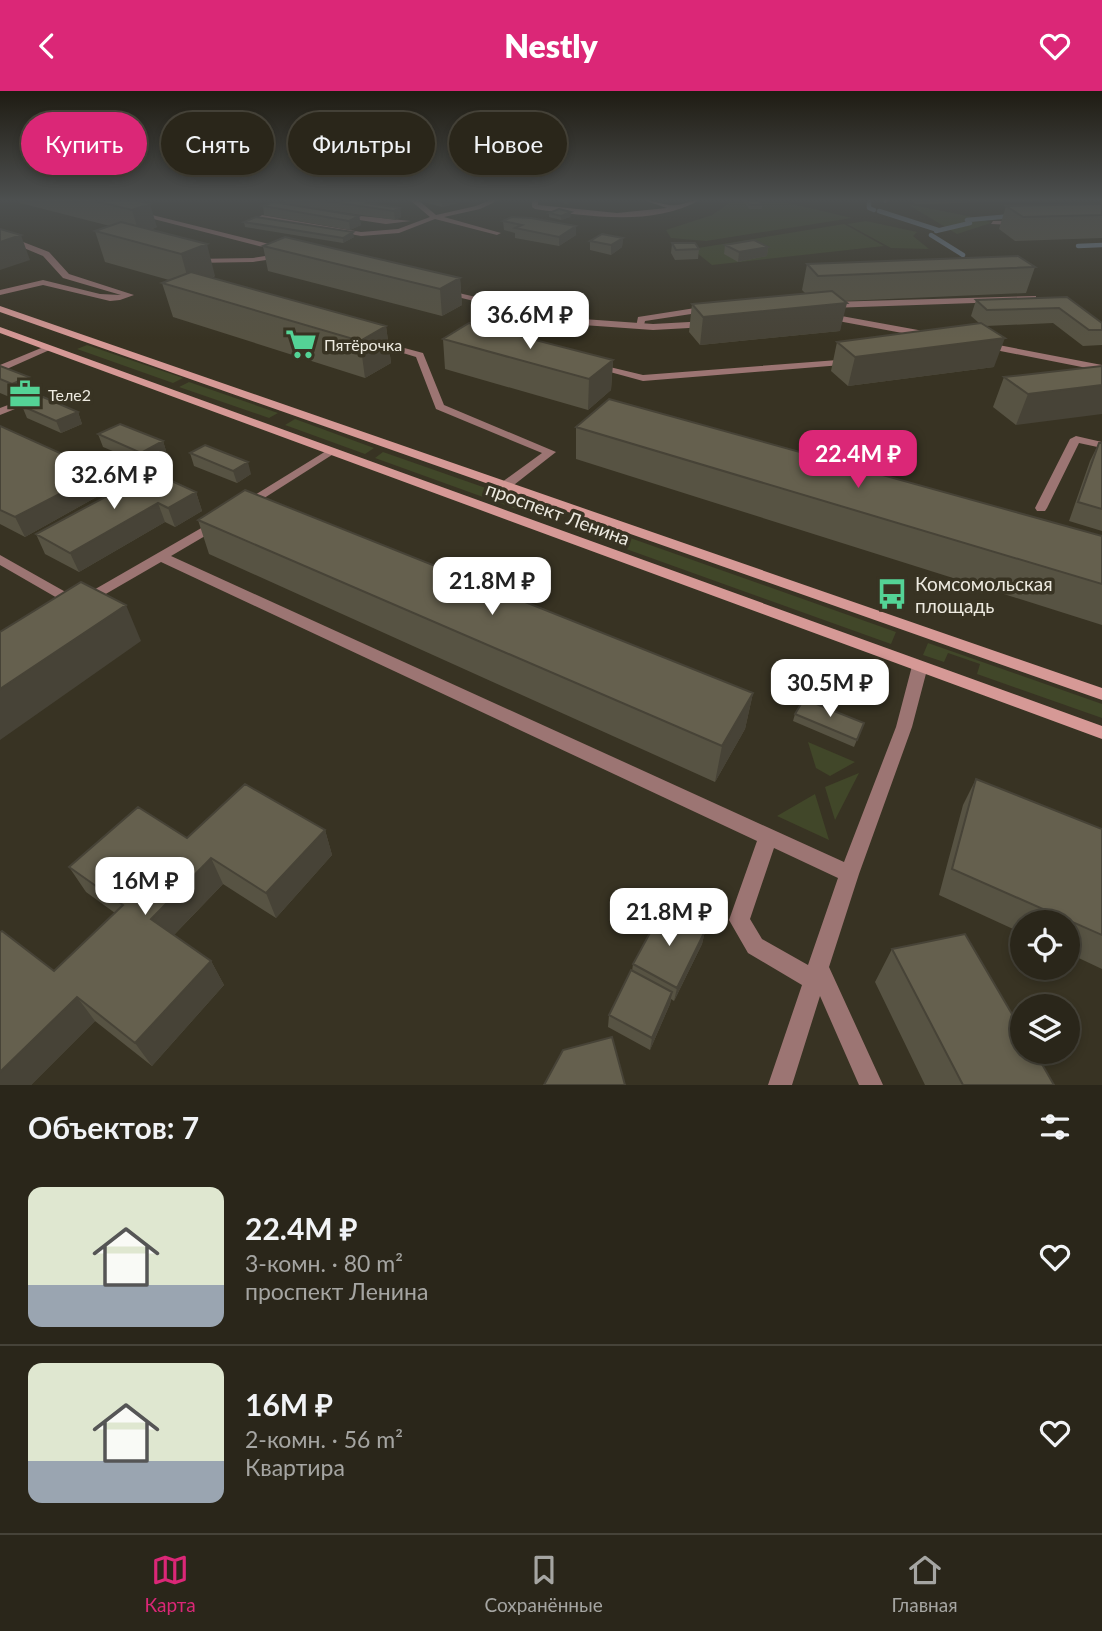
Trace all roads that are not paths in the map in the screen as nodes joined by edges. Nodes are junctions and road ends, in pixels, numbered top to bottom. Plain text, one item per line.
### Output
1 (28, 246) edge
2 (269, 246) edge
3 (181, 258) edge
4 (438, 289) edge
5 (0, 293) edge
6 (1033, 299) edge
7 (823, 305) edge
8 (722, 308) edge
9 (0, 309) edge
10 (818, 314) edge
11 (713, 324) edge
12 (640, 327) junction
13 (0, 330) edge
14 (354, 335) edge
15 (938, 337) edge
16 (979, 344) edge
17 (992, 347) junction
18 (49, 348) junction
19 (966, 350) edge
20 (860, 361) edge
21 (576, 362) edge
22 (1102, 368) edge
23 (0, 369) edge
24 (0, 399) edge
25 (0, 412) edge
26 (1102, 445) edge
27 (331, 451) junction
28 (506, 485) junction
29 (1041, 508) dead end
30 (162, 557) junction
31 (0, 559) edge
32 (78, 605) junction
33 (60, 615) edge
34 (920, 666) junction
35 (1102, 694) edge
36 (1102, 733) edge
37 (768, 837) junction
38 (849, 874) junction
39 (816, 973) junction
40 (780, 1085) edge
41 (871, 1085) edge

1 - 5 street
2 - 3 street
4 - 12 street
6 - 7 street
8 - 12 street
9 - 28 main road, проспект Ленина
10 - 15 street
11 - 12 street
13 - 18 main road, проспект Ленина
14 - 28 street
16 - 17 street
17 - 19 street
17 - 22 street
18 - 23 street
18 - 27 main road, проспект Ленина
20 - 21 street
24 - 25 street
26 - 29 street
27 - 30 street
27 - 34 main road, проспект Ленина
28 - 35 main road, проспект Ленина
30 - 32 street
30 - 37 street
31 - 32 street
32 - 33 street
34 - 36 main road, проспект Ленина
34 - 38 street
37 - 38 street
37 - 39 street
38 - 39 street
39 - 40 street
39 - 41 street

